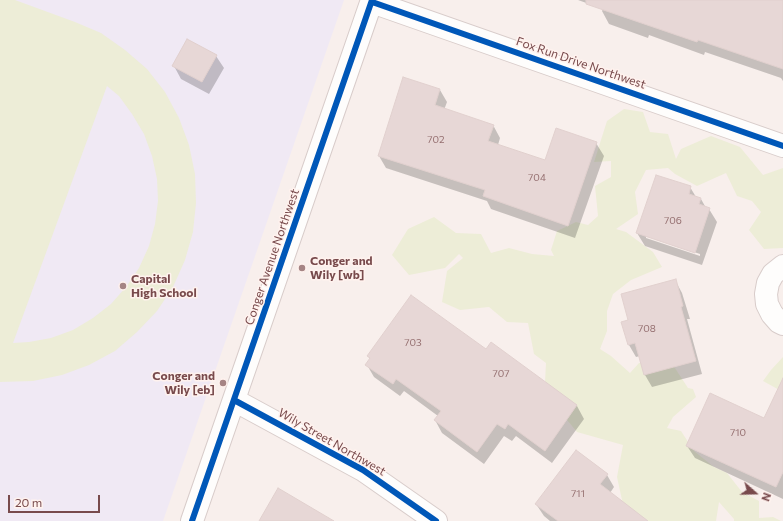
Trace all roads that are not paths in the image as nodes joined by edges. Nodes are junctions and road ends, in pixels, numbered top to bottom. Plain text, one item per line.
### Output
1 (372, 1) edge
2 (783, 146) edge
3 (783, 266) edge
4 (783, 324) edge
5 (234, 400) junction
6 (192, 521) edge
7 (436, 521) edge

1 - 2 street, Fox Run Drive Northwest
1 - 5 street, Conger Avenue Northwest
3 - 4 street
5 - 6 street, Conger Avenue Northwest
5 - 7 street, Wily Street Northwest

